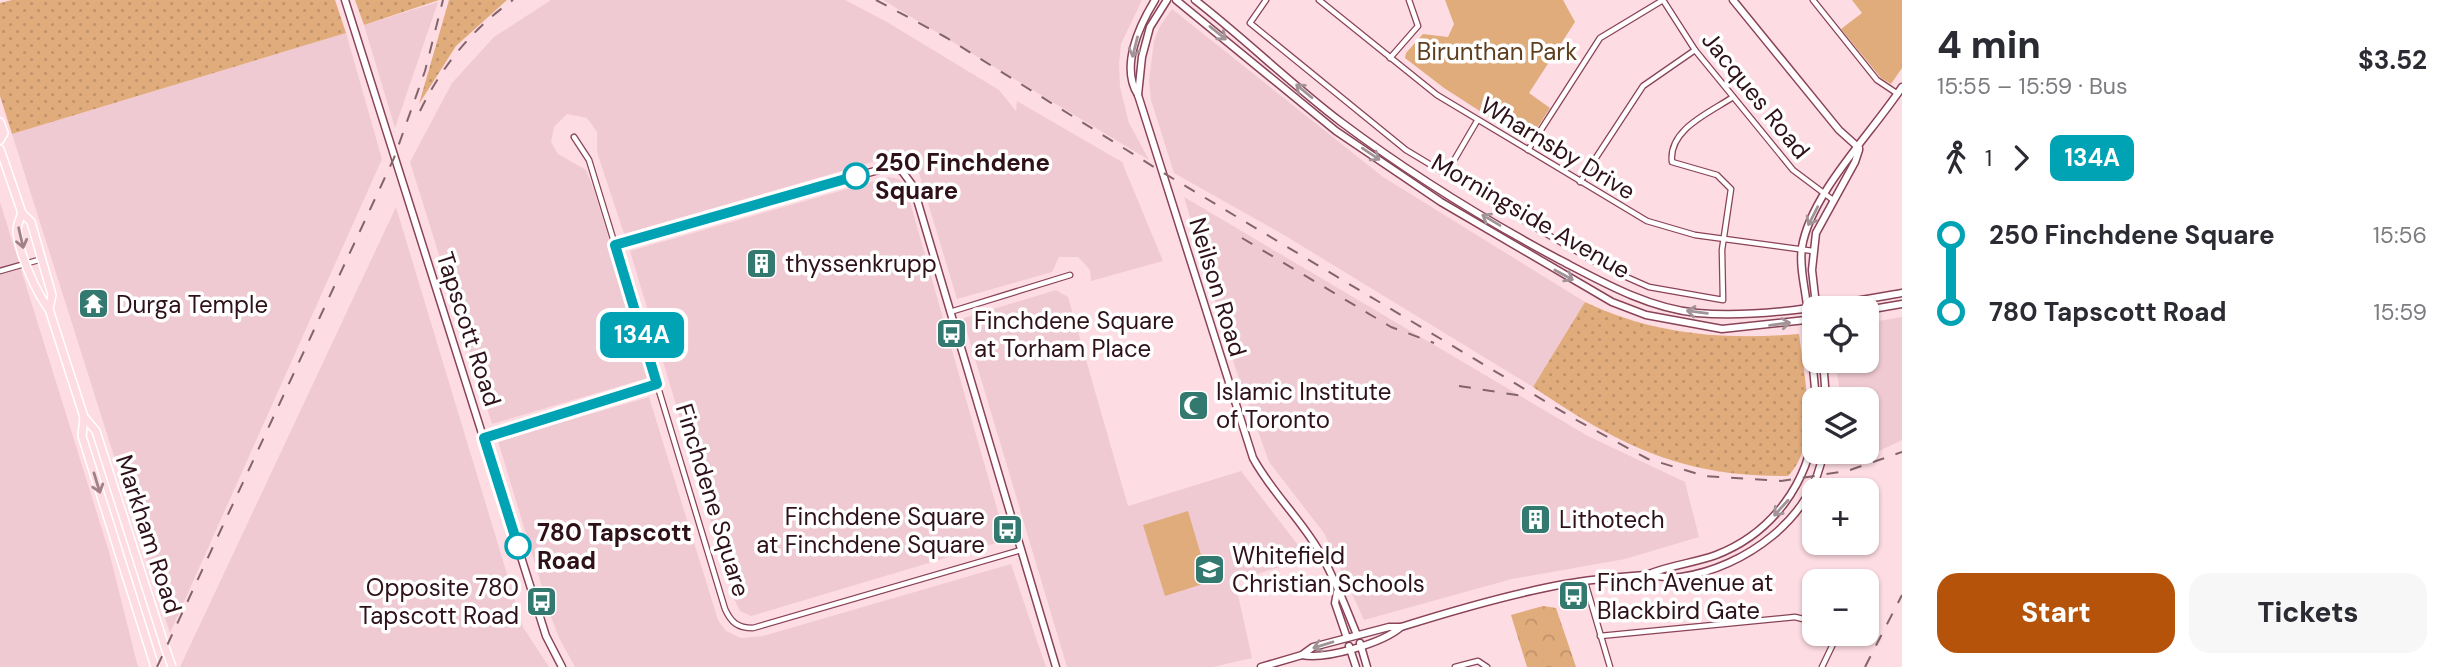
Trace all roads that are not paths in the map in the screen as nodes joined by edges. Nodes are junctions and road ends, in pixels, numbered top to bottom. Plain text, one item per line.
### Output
1 (345, 0) edge
2 (1155, 0) edge
3 (1167, 0) edge
4 (1176, 0) edge
5 (1195, 0) edge
6 (1266, 0) edge
7 (1319, 0) edge
8 (1409, 0) edge
9 (1663, 0) edge
10 (1733, 0) edge
11 (1813, 0) edge
12 (1695, 50) junction
13 (1390, 58) junction
14 (1266, 59) junction
15 (1260, 67) junction
16 (1902, 87) edge
17 (1898, 94) junction
18 (1138, 95) junction
19 (1733, 97) junction
20 (1478, 121) junction
21 (0, 122) edge
22 (574, 137) dead end
23 (0, 140) edge
24 (1860, 148) junction
25 (0, 149) edge
26 (1528, 150) junction
27 (1446, 174) junction
28 (1580, 182) junction
29 (1825, 195) junction
30 (1833, 200) junction
31 (22, 213) junction
32 (1723, 239) junction
33 (615, 245) junction
34 (1802, 249) junction
35 (1812, 250) junction
36 (43, 260) junction
37 (27, 264) junction
38 (0, 271) edge
39 (1069, 275) dead end
40 (1902, 293) edge
41 (1806, 296) edge
42 (1815, 296) edge
43 (1879, 296) edge
44 (1648, 302) junction
45 (1902, 304) edge
46 (1802, 307) edge
47 (1879, 308) edge
48 (49, 309) junction
49 (950, 312) junction
50 (1646, 315) junction
51 (1802, 321) edge
52 (657, 384) junction
53 (84, 417) junction
54 (484, 438) junction
55 (1806, 464) edge
56 (1819, 464) edge
57 (1021, 550) junction
58 (1647, 575) junction
59 (1585, 582) junction
60 (1337, 592) junction
61 (1802, 619) edge
62 (1401, 627) junction
63 (1357, 635) junction
64 (1600, 636) junction
65 (1347, 638) junction
66 (1360, 645) junction
67 (1832, 646) edge
68 (1350, 648) junction
69 (1301, 655) junction
70 (155, 667) edge
71 (172, 667) edge
72 (562, 667) edge
73 (1056, 667) edge
74 (1261, 667) edge
75 (1356, 667) edge
76 (1367, 667) edge
77 (1455, 667) edge
78 (1487, 667) edge
79 (1610, 667) edge
80 (1822, 667) edge

1 - 54 street, Tapscott Road
2 -> 18 street, Neilson Road
3 - 18 street, Neilson Road
4 -> 15 street, Morningside Avenue
5 - 14 street, Morningside Avenue
6 - 27 street
7 - 13 street, Wharnsby Drive
8 - 13 street
9 - 12 street, Jacques Road
9 - 26 street
10 - 24 street
11 - 17 street
12 - 19 street, Jacques Road
12 - 28 street
13 - 20 street, Wharnsby Drive
14 - 15 street
44 -> 14 street, Morningside Avenue
15 -> 50 street, Morningside Avenue
16 - 17 street
17 - 24 street
18 - 60 street, Neilson Road
19 - 29 street, Jacques Road
19 - 32 street
20 - 26 street, Wharnsby Drive
20 - 27 street
21 - 23 main road
22 - 33 street
24 - 29 street
24 - 30 street
25 - 31 main road, Markham Road
26 - 28 street, Wharnsby Drive
27 - 32 street
28 - 32 street, Wharnsby Drive
29 - 30 street, Jacques Road
29 -> 34 street
30 - 35 street
31 - 36 main road, Markham Road
31 -> 37 main road, Markham Road
32 - 34 street, Wharnsby Drive
33 - 49 street
33 - 52 street, Finchdene Square
34 - 35 street, Wharnsby Drive
34 - 41 street
35 - 42 street
36 - 37 street
36 - 48 main road, Markham Road
37 - 38 street
37 - 48 main road, Markham Road
39 - 49 street
40 - 43 street, Morningside Avenue
46 -> 44 street, Morningside Avenue
44 - 50 street
45 - 47 street
48 - 53 main road, Markham Road
49 - 57 street
50 -> 51 street, Morningside Avenue
52 - 54 street
52 - 57 street, Finchdene Square
53 -> 70 main road, Markham Road
53 - 71 main road, Markham Road, bridge
54 - 72 street, Tapscott Road
55 -> 58 street
56 - 58 street
57 - 73 street
58 - 59 street
59 - 62 street
59 - 64 street
60 - 63 street, Neilson Road
60 - 65 street, Neilson Road
61 - 64 street
62 - 63 street
62 - 66 street
63 - 65 street
63 - 66 street, Neilson Road
64 - 79 street
65 - 68 street, Neilson Road
65 -> 69 street
66 - 68 street
66 - 76 street, Neilson Road
67 - 80 street
68 - 69 street
68 - 75 street, Neilson Road
69 - 74 street
77 - 78 street

